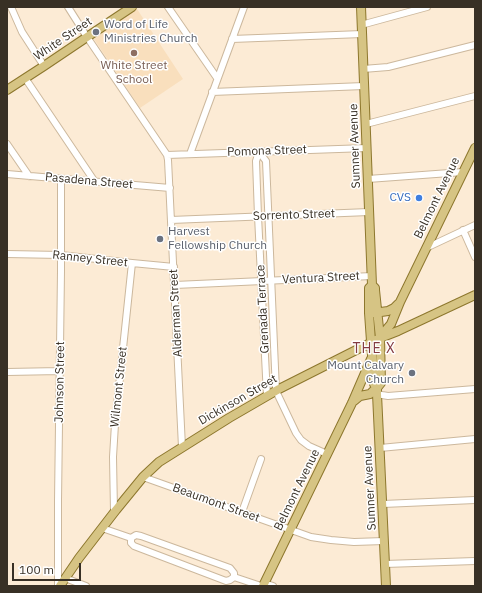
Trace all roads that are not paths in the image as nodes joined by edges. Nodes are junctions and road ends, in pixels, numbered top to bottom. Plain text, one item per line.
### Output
1 (11, 7) edge
2 (68, 7) edge
3 (132, 7) edge
4 (168, 7) edge
5 (244, 7) edge
6 (361, 7) edge
7 (427, 7) edge
8 (361, 24) junction
9 (362, 34) junction
10 (87, 37) junction
11 (232, 39) junction
12 (475, 45) edge
13 (44, 66) junction
14 (363, 68) junction
15 (25, 78) junction
16 (218, 78) junction
17 (364, 86) junction
18 (7, 90) edge
19 (212, 92) junction
20 (475, 96) edge
21 (366, 124) junction
22 (7, 144) edge
23 (367, 148) junction
24 (475, 148) edge
25 (259, 152) junction
26 (190, 154) junction
27 (167, 155) junction
28 (464, 172) junction
29 (7, 174) edge
30 (28, 176) junction
31 (61, 179) junction
32 (368, 179) junction
33 (95, 182) junction
34 (170, 188) junction
35 (369, 212) junction
36 (258, 216) junction
37 (268, 216) junction
38 (171, 220) junction
39 (475, 225) edge
40 (463, 230) junction
41 (426, 248) junction
42 (7, 254) edge
43 (61, 255) junction
44 (475, 257) edge
45 (132, 263) junction
46 (174, 266) junction
47 (372, 276) junction
48 (271, 280) junction
49 (262, 281) junction
50 (175, 285) junction
51 (372, 285) junction
52 (475, 295) edge
53 (400, 302) junction
54 (369, 313) junction
55 (378, 313) junction
56 (380, 338) junction
57 (371, 343) junction
58 (372, 356) junction
59 (7, 372) edge
60 (60, 372) junction
61 (359, 387) junction
62 (475, 389) edge
63 (276, 391) junction
64 (376, 391) junction
65 (267, 396) junction
66 (352, 403) junction
67 (475, 439) edge
68 (182, 447) junction
69 (380, 448) junction
70 (327, 454) junction
71 (261, 459) dead end
72 (143, 477) junction
73 (475, 500) edge
74 (383, 504) junction
75 (114, 512) junction
76 (242, 512) junction
77 (102, 528) junction
78 (291, 530) junction
79 (132, 538) junction
80 (384, 541) junction
81 (475, 561) edge
82 (385, 564) junction
83 (234, 577) junction
84 (65, 578) junction
85 (59, 586) edge
86 (86, 586) edge
87 (263, 586) edge
88 (272, 586) edge
89 (386, 586) edge

1 - 13 street
2 - 10 street
3 - 10 main road, White Street
4 - 16 street
5 - 11 street
6 - 8 main road, Sumner Avenue
7 - 8 street
8 - 9 main road, Sumner Avenue
9 - 11 street
9 - 14 main road, Sumner Avenue
10 - 13 main road, White Street
10 - 27 street
11 - 16 street
12 - 14 street
13 - 15 main road, White Street
14 - 17 main road, Sumner Avenue
15 - 18 main road, White Street
15 - 33 street
16 - 19 street
17 - 19 street
17 - 21 main road, Sumner Avenue
19 - 26 street
20 - 21 street
21 - 23 main road, Sumner Avenue
22 - 30 street
23 - 25 street, Pomona Street
23 - 32 main road, Sumner Avenue
24 - 28 main road, Belmont Avenue
25 - 26 street, Pomona Street
25 - 36 street, Grenada Terrace
25 - 37 street, Grenada Terrace
26 - 27 street, Pomona Street
27 - 34 street, Alderman Street
28 - 32 street
28 - 41 main road, Belmont Avenue
29 - 30 street, Pasadena Street
30 - 31 street, Pasadena Street
31 - 33 street, Pasadena Street
31 - 43 street, Johnson Street
32 - 35 main road, Sumner Avenue
33 - 34 street, Pasadena Street
34 - 38 street, Alderman Street
35 - 37 street, Sorrento Street
35 - 47 main road, Sumner Avenue
36 - 37 street, Sorrento Street
36 - 38 street, Sorrento Street
36 - 49 street, Grenada Terrace
37 - 48 street, Grenada Terrace
38 - 46 street, Alderman Street
39 - 40 street
40 - 41 street
40 - 44 street
41 - 53 main road, Belmont Avenue
42 - 43 street, Ranney Street
43 - 45 street, Ranney Street
43 - 60 street, Johnson Street
45 - 46 street, Ranney Street
45 - 75 street, Wilmont Street
46 - 50 street, Alderman Street
47 - 48 street, Ventura Street
47 - 51 main road, Sumner Avenue
48 - 49 street, Ventura Street
48 - 63 street, Grenada Terrace
49 - 50 street, Ventura Street
49 - 65 street, Grenada Terrace
50 - 68 street, Alderman Street
51 - 54 main road, Sumner Avenue
51 - 55 main road, Sumner Avenue
52 - 56 main road, Dickinson Street
53 - 55 main road
53 - 56 main road, Belmont Avenue
54 - 55 main road
54 - 57 main road, Sumner Avenue
55 - 56 main road, Sumner Avenue
56 - 57 main road, Dickinson Street
56 - 64 main road, Sumner Avenue
57 - 58 main road, Sumner Avenue
57 - 63 main road, Dickinson Street
58 - 61 main road, Belmont Avenue
58 - 64 main road, Sumner Avenue
59 - 60 street
60 - 85 street, Johnson Street
61 - 64 main road
61 - 66 main road, Belmont Avenue
62 - 64 street
63 - 65 main road, Dickinson Street
63 - 70 street
64 - 66 main road
64 - 69 main road, Sumner Avenue
65 - 68 main road, Dickinson Street
66 - 70 main road, Belmont Avenue
67 - 69 street
68 - 72 main road, Dickinson Street
69 - 74 main road, Sumner Avenue
70 - 78 main road, Belmont Avenue
71 - 76 street
72 - 75 main road, Dickinson Street
72 - 76 street, Beaumont Street
73 - 74 street
74 - 80 main road, Sumner Avenue
75 - 77 main road, Dickinson Street
76 - 78 street, Beaumont Street
77 - 79 street
77 - 84 main road, Dickinson Street
78 - 80 street, Beaumont Street
78 - 87 main road, Belmont Avenue
79 - 83 street
79 - 83 street
80 - 82 main road, Sumner Avenue
81 - 82 street
82 - 89 main road, Sumner Avenue
83 - 87 street
84 - 85 main road, Dickinson Street
84 - 86 street
87 - 88 street

